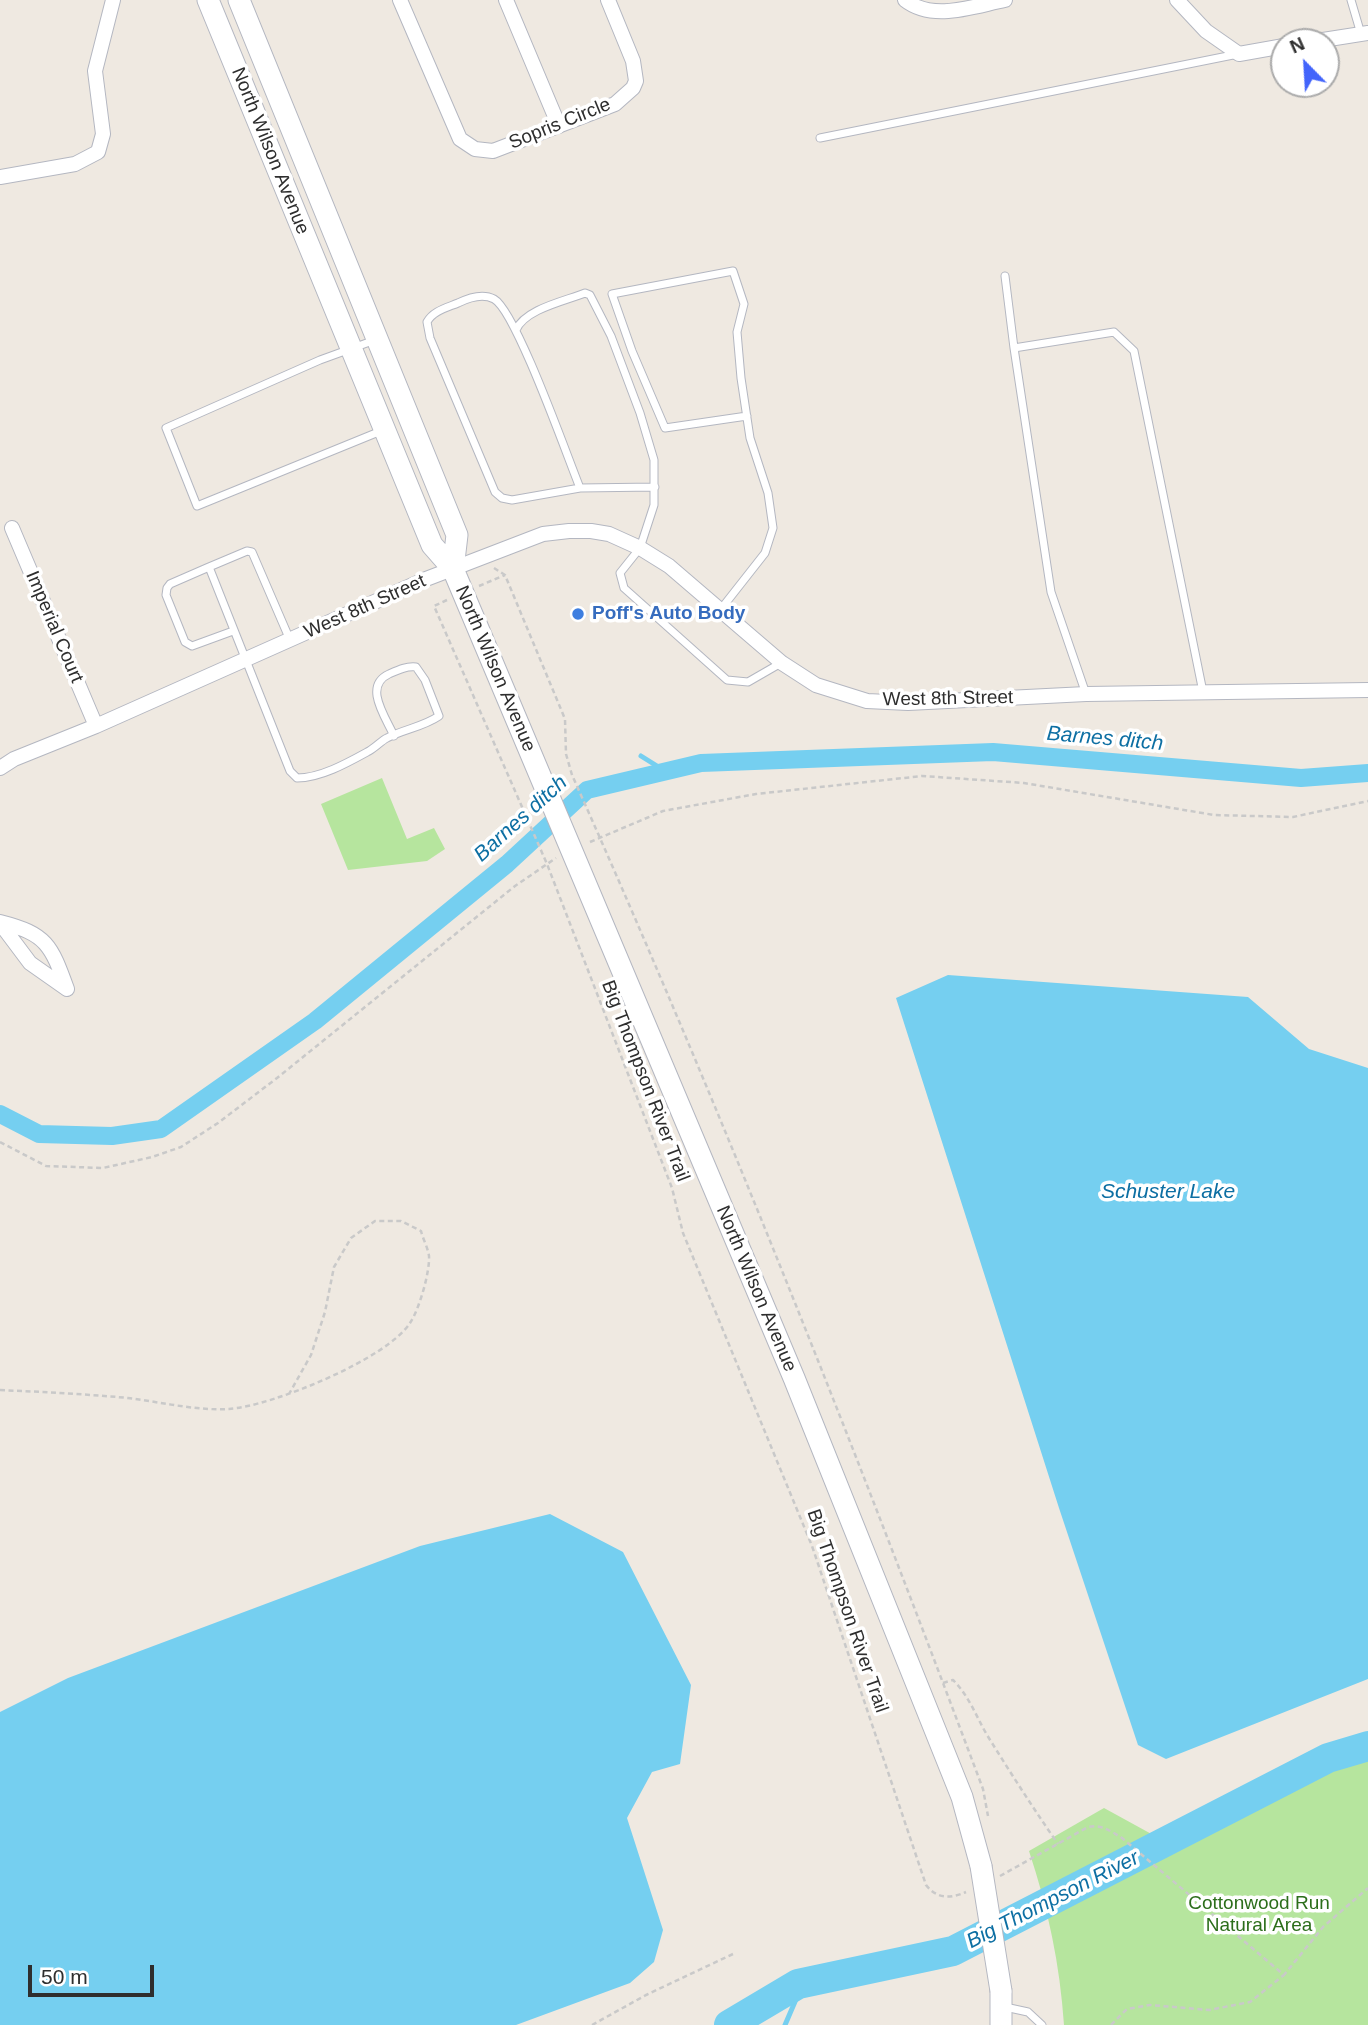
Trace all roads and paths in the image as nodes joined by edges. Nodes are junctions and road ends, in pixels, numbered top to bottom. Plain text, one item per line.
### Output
1 (113, 0) edge
2 (208, 0) edge
3 (239, 0) edge
4 (400, 0) edge
5 (506, 0) edge
6 (608, 0) edge
7 (905, 0) edge
8 (1005, 0) edge
9 (1177, 0) edge
10 (1351, 0) edge
11 (1365, 33) edge
12 (1340, 37) edge
13 (1270, 48) edge
14 (1239, 54) junction
15 (559, 126) junction
16 (820, 138) dead end
17 (0, 177) edge
18 (1005, 276) dead end
19 (516, 330) junction
20 (378, 340) junction
21 (1014, 348) junction
22 (352, 349) junction
23 (747, 416) junction
24 (385, 430) junction
25 (655, 487) junction
26 (580, 488) junction
27 (12, 527) dead end
28 (640, 548) junction
29 (485, 556) junction
30 (209, 567) junction
31 (453, 569) junction
32 (721, 610) junction
33 (233, 631) junction
34 (290, 640) junction
35 (245, 661) junction
36 (782, 663) junction
37 (1368, 690) edge
38 (1203, 692) junction
39 (1086, 694) junction
40 (96, 726) junction
41 (394, 736) junction
42 (0, 768) edge
43 (1368, 801) edge
44 (520, 803) dead end
45 (600, 838) junction
46 (572, 848) junction
47 (547, 864) junction
48 (0, 923) edge
49 (0, 1142) edge
50 (0, 1390) edge
51 (289, 1394) junction
52 (943, 1683) junction
53 (990, 1825) dead end
54 (1058, 1844) junction
55 (1008, 1872) dead end
56 (1368, 1888) edge
57 (959, 1895) dead end
58 (733, 1954) dead end
59 (1284, 1976) junction
60 (1001, 2007) edge
61 (592, 2025) edge
62 (1042, 2025) edge
63 (1111, 2025) edge

1 - 17 street
2 - 22 main road, North Wilson Avenue
3 - 20 main road, North Wilson Avenue
4 - 15 street, Sopris Circle
5 - 15 street
6 - 15 street, Sopris Circle
7 - 8 street
9 - 14 street
10 - 11 lane
11 - 12 street
13 - 14 street
14 - 16 lane
18 - 21 lane
19 - 25 lane
19 - 26 lane
19 - 26 lane
20 - 22 lane
20 - 31 main road, North Wilson Avenue
21 - 38 lane
21 - 39 lane
22 - 24 main road, North Wilson Avenue
22 - 24 lane
23 - 23 lane
23 - 32 lane
24 - 31 main road, North Wilson Avenue
25 - 26 lane
25 - 28 lane
27 - 40 street, Imperial Court
28 - 29 street, West 8th Street
28 - 32 street, West 8th Street
28 - 36 lane
29 - 31 street, West 8th Street
29 - 45 path
30 - 33 lane
30 - 33 lane
30 - 34 lane
31 - 34 street, West 8th Street
31 - 46 main road, North Wilson Avenue
32 - 36 street, West 8th Street
33 - 35 lane
34 - 35 street, West 8th Street
35 - 40 street, West 8th Street
35 - 41 lane
36 - 39 street, West 8th Street
37 - 38 street, West 8th Street
38 - 39 street, West 8th Street
40 - 42 street, West 8th Street
41 - 41 lane
43 - 45 path
44 - 47 path, Big Thompson River Trail
45 - 46 path
45 - 52 path
46 - 60 main road, North Wilson Avenue, bridge
47 - 49 path
47 - 57 path, Big Thompson River Trail
48 - 48 street
50 - 51 path
51 - 51 path
52 - 53 path
52 - 54 path
54 - 55 path
54 - 59 path
56 - 59 path
58 - 61 path
59 - 63 path
60 - 62 lane

